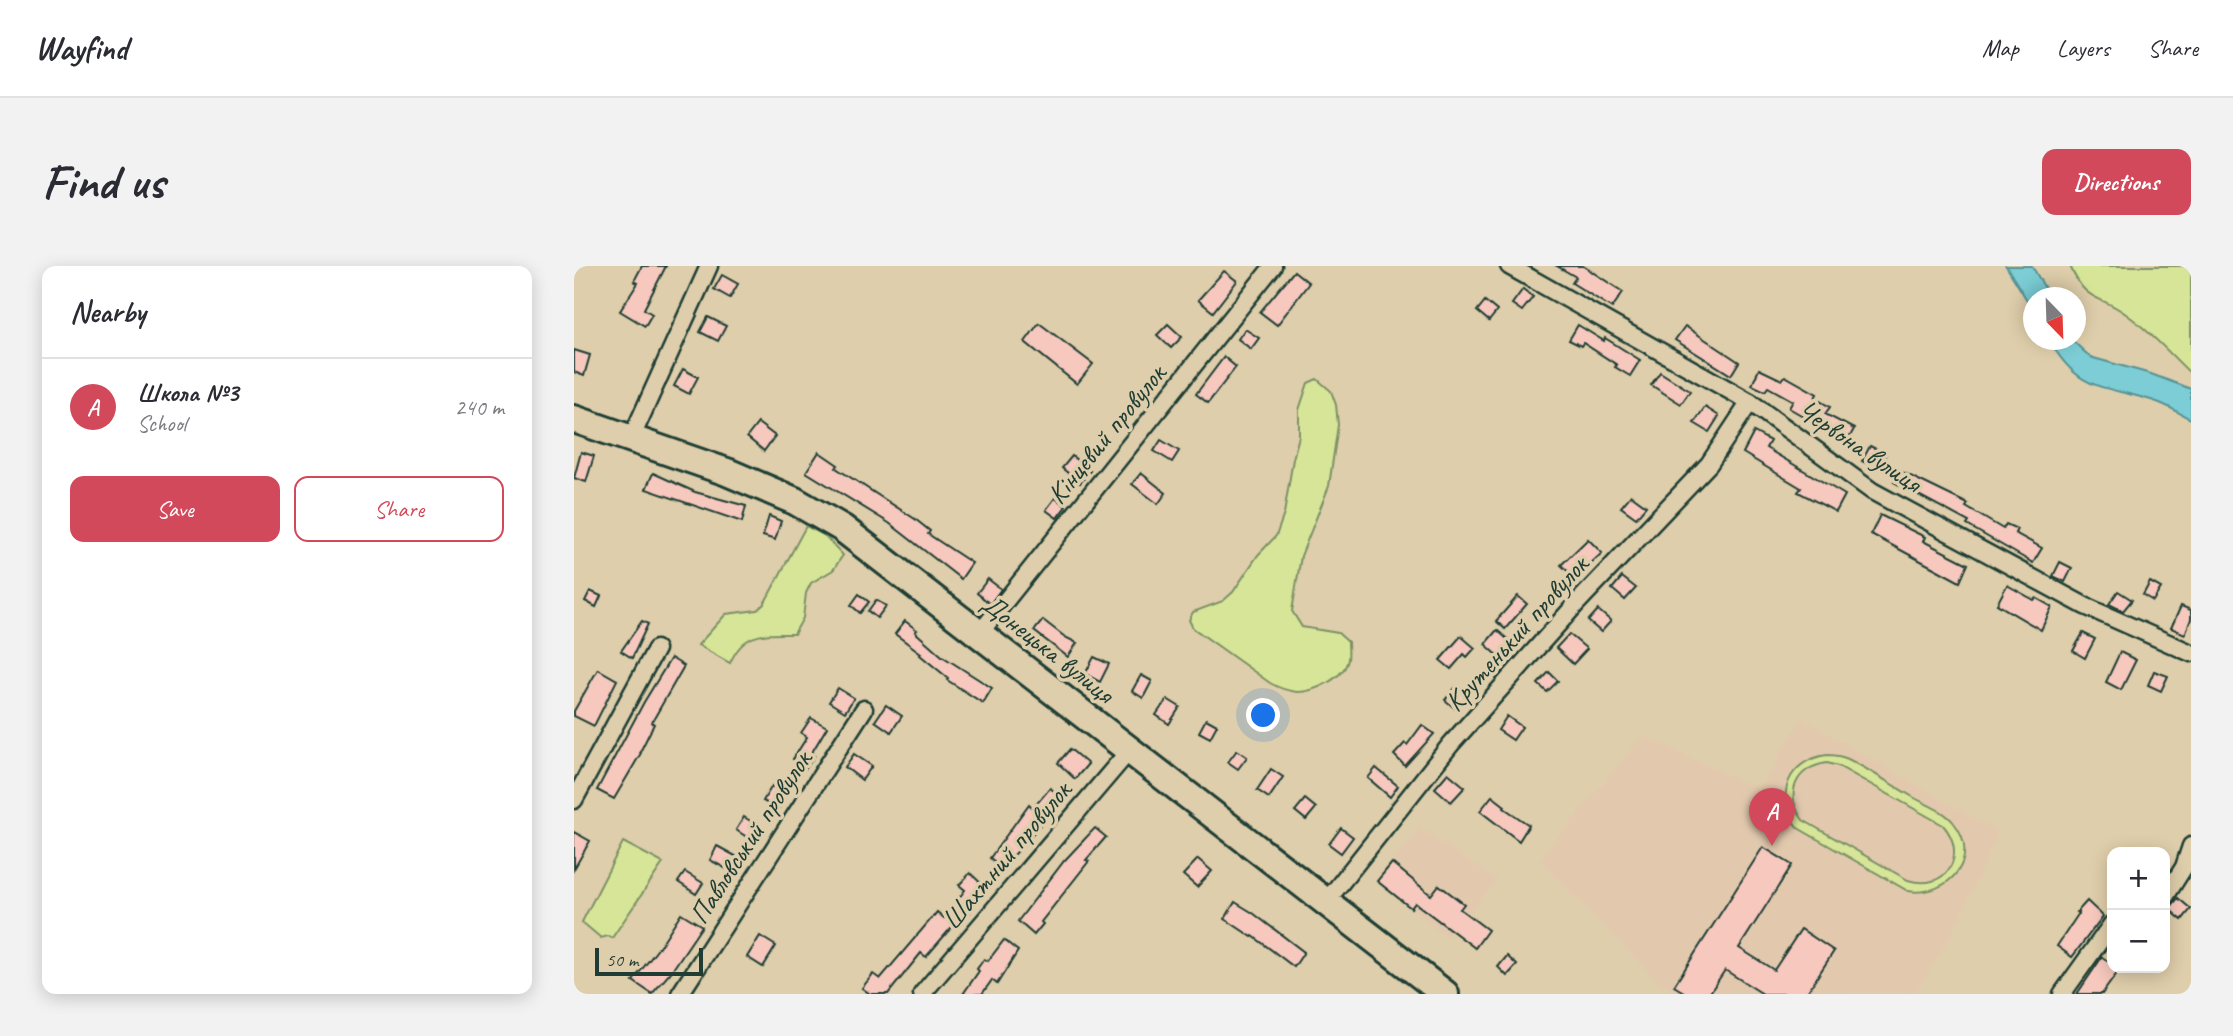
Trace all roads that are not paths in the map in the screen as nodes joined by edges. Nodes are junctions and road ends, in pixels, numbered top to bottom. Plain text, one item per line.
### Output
1 (709, 266) edge
2 (1273, 266) edge
3 (1509, 266) edge
4 (1750, 402) junction
5 (574, 419) edge
6 (631, 439) junction
7 (979, 634) junction
8 (656, 649) dead end
9 (2191, 653) edge
10 (864, 709) dead end
11 (1129, 751) junction
12 (574, 800) edge
13 (2191, 846) edge
14 (2170, 889) edge
15 (1325, 903) junction
16 (2107, 931) edge
17 (680, 994) edge
18 (922, 994) edge
19 (1445, 994) edge
20 (2062, 994) edge

1 - 6 street
2 - 7 street, Кінцевий провулок
3 - 4 street, Червона вулиця
4 - 9 street, Червона вулиця
4 - 15 street, Крутенький провулок
5 - 6 main road, Донецька вулиця
6 - 7 main road, Донецька вулиця
7 - 11 main road, Донецька вулиця
8 - 12 street
10 - 17 street, Павловський провулок
11 - 15 main road, Донецька вулиця
11 - 18 street, Шахтний провулок
13 - 14 street
15 - 19 main road, Донецька вулиця
16 - 20 street

